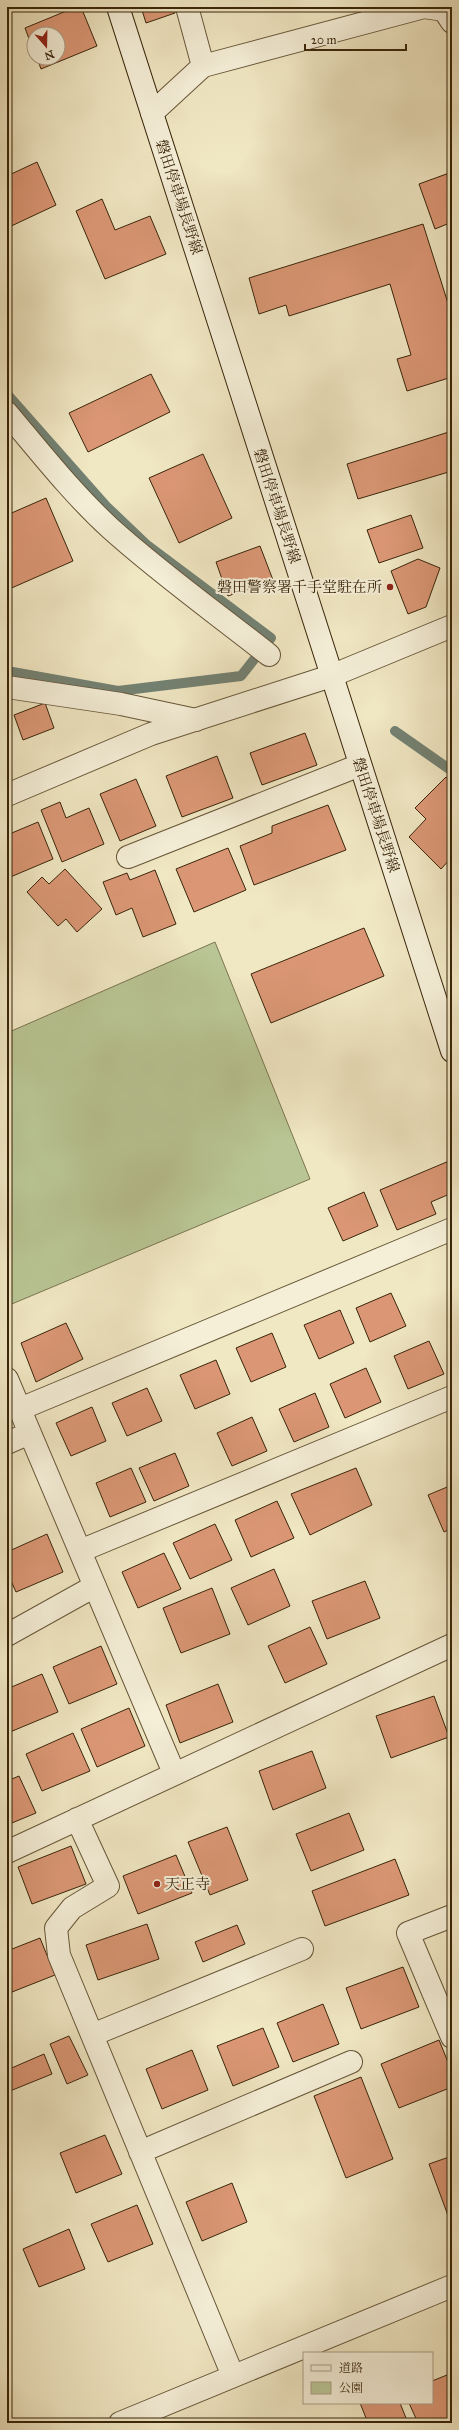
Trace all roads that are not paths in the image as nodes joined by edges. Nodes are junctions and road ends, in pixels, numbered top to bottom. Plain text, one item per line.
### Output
1 (118, 7) edge
2 (187, 7) edge
3 (452, 22) edge
4 (203, 66) junction
5 (152, 113) junction
6 (7, 413) edge
7 (452, 626) edge
8 (262, 650) dead end
9 (328, 668) junction
10 (7, 687) edge
11 (196, 720) junction
12 (360, 765) junction
13 (7, 795) edge
14 (128, 857) dead end
15 (452, 1051) edge
16 (452, 1229) edge
17 (7, 1379) edge
18 (452, 1397) edge
19 (20, 1409) junction
20 (30, 1434) junction
21 (7, 1443) edge
22 (80, 1551) junction
23 (95, 1586) junction
24 (7, 1635) edge
25 (452, 1645) edge
26 (174, 1773) junction
27 (77, 1819) junction
28 (7, 1852) edge
29 (452, 1916) edge
30 (302, 1948) dead end
31 (92, 2035) junction
32 (452, 2037) edge
33 (351, 2062) dead end
34 (140, 2152) junction
35 (452, 2286) edge
36 (233, 2376) junction
37 (144, 2418) edge
38 (120, 2423) edge

1 - 5 street, 磐田停車場長野線
2 - 4 street
3 - 4 street
4 - 5 street
5 - 9 street, 磐田停車場長野線
6 - 8 street
7 - 9 street
9 - 11 street
9 - 12 street, 磐田停車場長野線
10 - 11 street
11 - 13 street
12 - 14 street
12 - 15 street, 磐田停車場長野線
16 - 19 street
17 - 19 street
18 - 22 street
19 - 20 street
20 - 21 street
20 - 22 street
22 - 23 street
23 - 24 street
23 - 26 street
25 - 26 street
26 - 27 street
27 - 28 street
27 - 31 street
29 - 32 street
30 - 31 street
31 - 34 street
33 - 34 street
34 - 36 street
35 - 36 street
36 - 37 street
37 - 38 street

